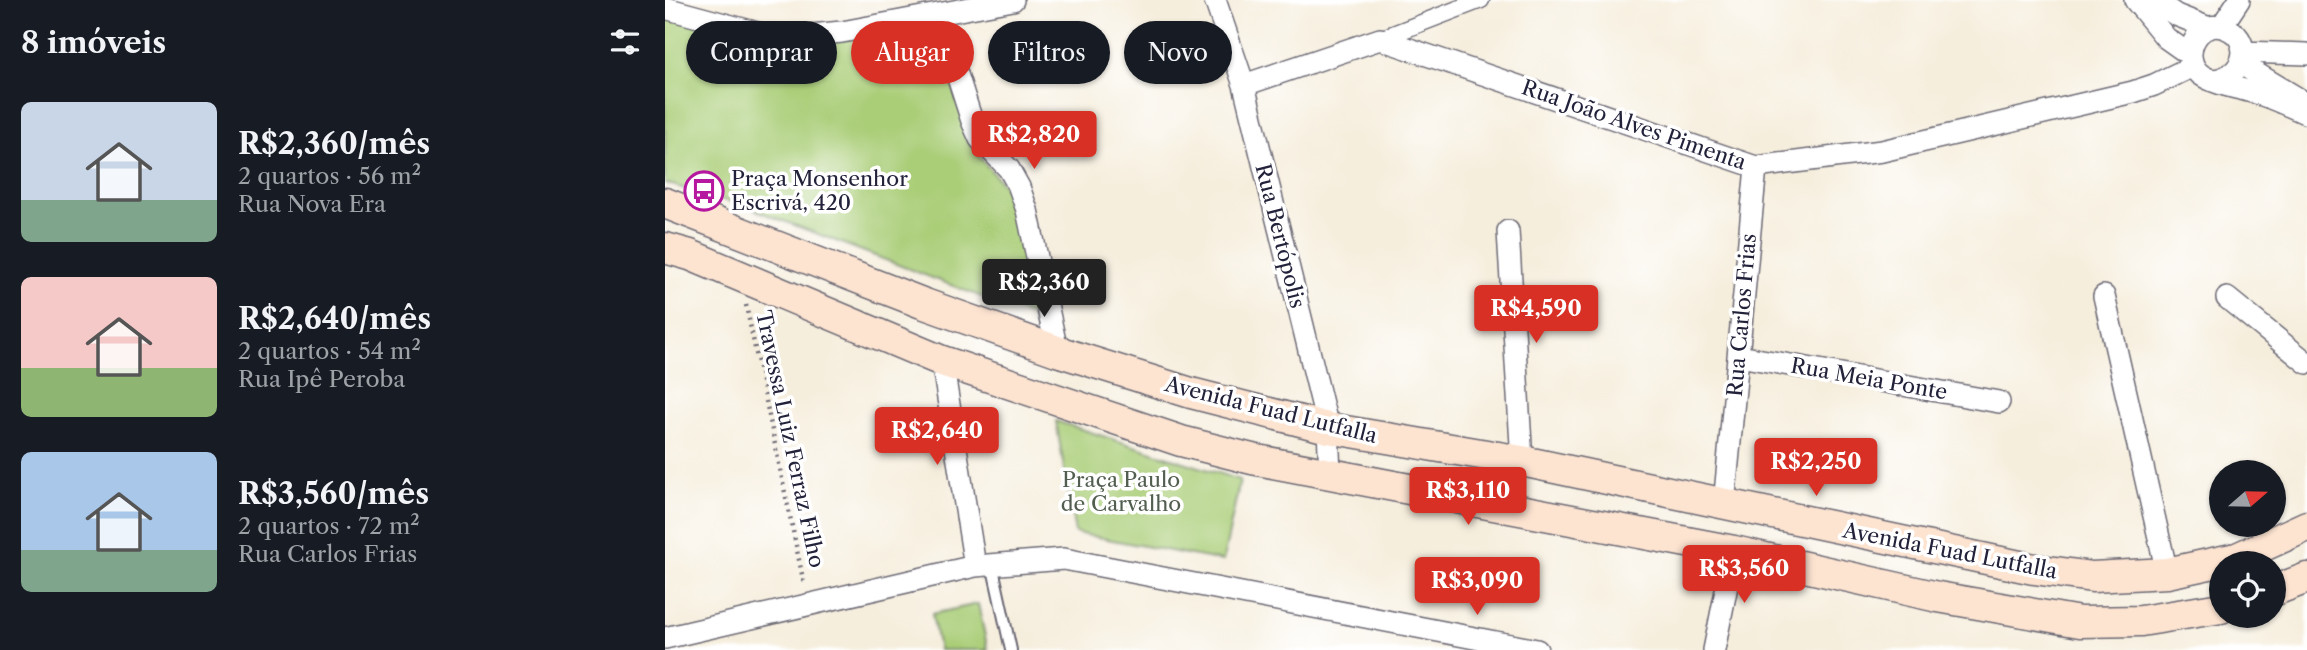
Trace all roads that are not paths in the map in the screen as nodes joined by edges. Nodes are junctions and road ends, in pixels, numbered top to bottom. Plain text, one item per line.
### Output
1 (1013, 0) edge
2 (1215, 0) edge
3 (1481, 0) edge
4 (2135, 0) edge
5 (2154, 0) edge
6 (2239, 0) edge
7 (665, 8) edge
8 (938, 15) junction
9 (2215, 27) junction
10 (1380, 39) junction
11 (2307, 54) edge
12 (2242, 58) junction
13 (2192, 61) junction
14 (2212, 80) junction
15 (1244, 85) junction
16 (2307, 103) edge
17 (2307, 114) edge
18 (1756, 167) junction
19 (665, 203) edge
20 (1508, 231) dead end
21 (665, 248) edge
22 (2104, 296) dead end
23 (2227, 299) dead end
24 (1057, 351) junction
25 (1739, 356) junction
26 (942, 361) junction
27 (2307, 363) edge
28 (1999, 402) dead end
29 (1328, 428) junction
30 (1521, 461) junction
31 (1330, 475) junction
32 (1724, 505) junction
33 (2307, 526) edge
34 (1734, 551) junction
35 (983, 565) junction
36 (2167, 573) junction
37 (2307, 578) edge
38 (2286, 587) edge
39 (2209, 610) edge
40 (665, 638) edge
41 (1011, 650) edge
42 (1537, 650) edge
43 (1714, 650) edge

1 - 8 street
2 - 15 street, Rua Bertópolis
3 - 10 street
4 - 13 street
5 - 9 street
6 - 9 street
7 - 8 street
8 - 24 street
9 - 12 street
9 - 13 street
10 - 15 street
10 - 18 street, Rua João Alves Pimenta
11 - 12 street
12 - 14 street
12 - 16 street
13 - 14 street
13 - 18 street, Rua João Alves Pimenta
14 - 17 street
15 - 29 street, Rua Bertópolis
18 - 25 street, Rua Carlos Frias
19 - 24 main road, Avenida Fuad Lutfalla
20 - 30 street
21 - 26 main road
22 - 36 street
23 - 27 street
24 - 29 main road, Avenida Fuad Lutfalla
25 - 28 street, Rua Meia Ponte
25 - 32 street, Rua Carlos Frias
26 - 31 main road
26 - 35 street
29 - 30 main road, Avenida Fuad Lutfalla
29 - 31 street, Rua Bertópolis
30 - 32 main road, Avenida Fuad Lutfalla
31 - 34 main road
32 - 36 main road, Avenida Fuad Lutfalla
33 - 36 main road, Avenida Fuad Lutfalla
34 - 39 main road
34 - 43 street
35 - 40 street
35 - 41 lane
35 - 42 street
37 - 38 main road

